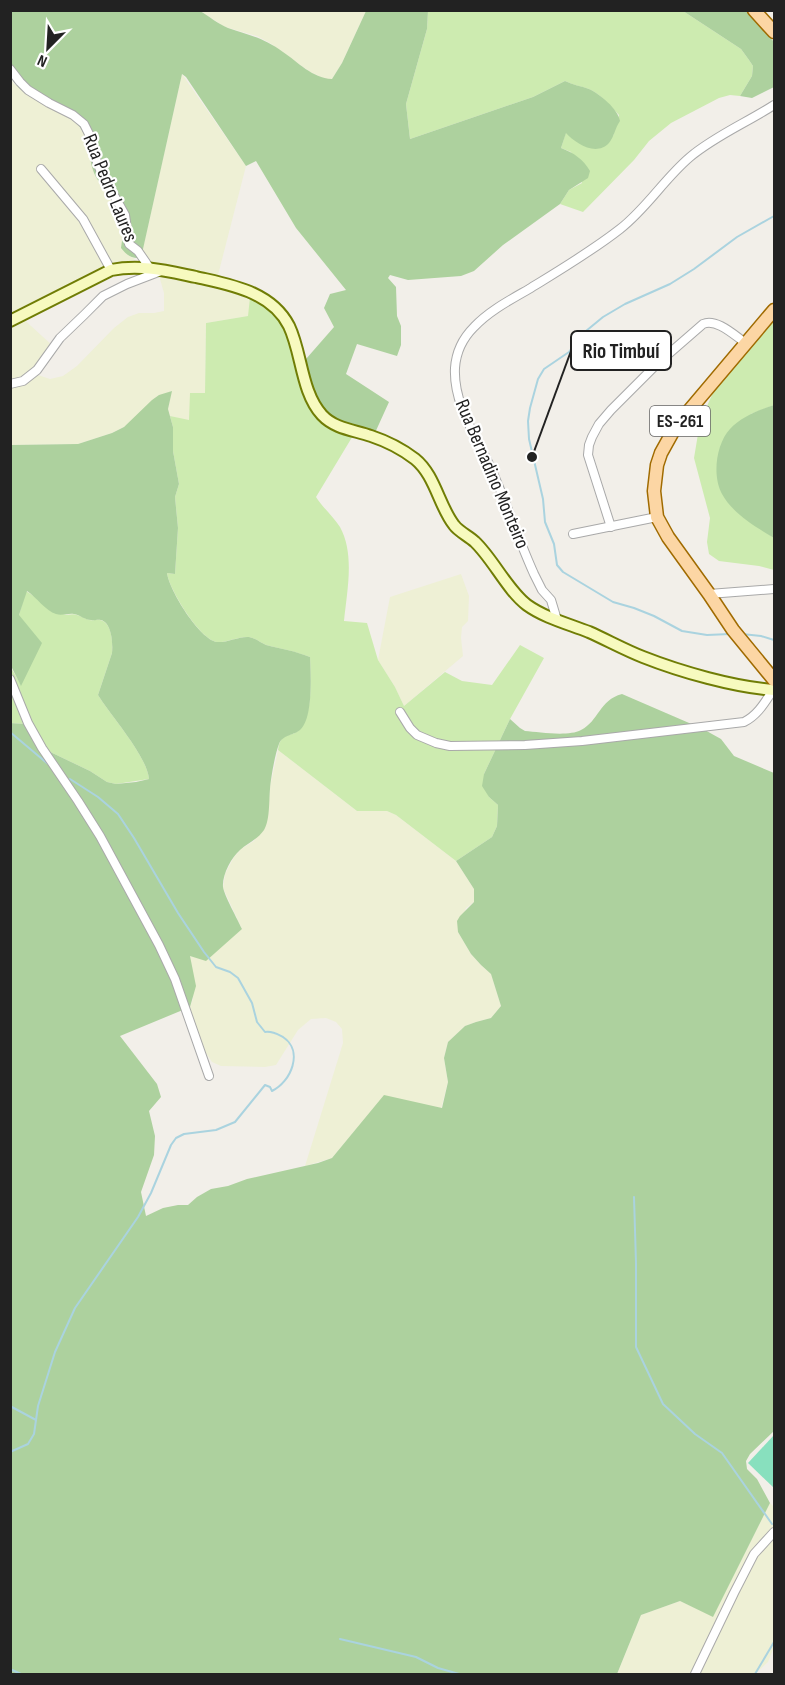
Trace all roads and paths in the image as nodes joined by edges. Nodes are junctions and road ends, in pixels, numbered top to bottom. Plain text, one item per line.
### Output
1 (754, 10) edge
2 (774, 32) edge
3 (10, 69) edge
4 (774, 105) edge
5 (41, 170) dead end
6 (149, 267) junction
7 (111, 270) junction
8 (165, 270) junction
9 (774, 310) edge
10 (10, 321) edge
11 (747, 344) junction
12 (10, 384) edge
13 (657, 517) junction
14 (611, 527) junction
15 (573, 534) dead end
16 (774, 589) edge
17 (709, 594) junction
18 (557, 620) junction
19 (10, 679) edge
20 (774, 687) edge
21 (400, 712) dead end
22 (209, 1076) dead end
23 (774, 1532) edge
24 (695, 1674) edge

1 - 2 main road
3 - 6 street, Rua Pedro Laures
4 - 18 street, Rua Bernadino Monteiro
5 - 7 street
6 - 7 street
6 - 8 street
7 - 10 street
8 - 12 street
8 - 18 street
9 - 11 main road, ES-261
11 - 13 main road, ES-261
11 - 14 street
13 - 14 street
13 - 17 main road, ES-261
14 - 15 street
16 - 17 street
17 - 20 main road, ES-261
18 - 20 street
19 - 22 street
20 - 21 street
23 - 24 street

